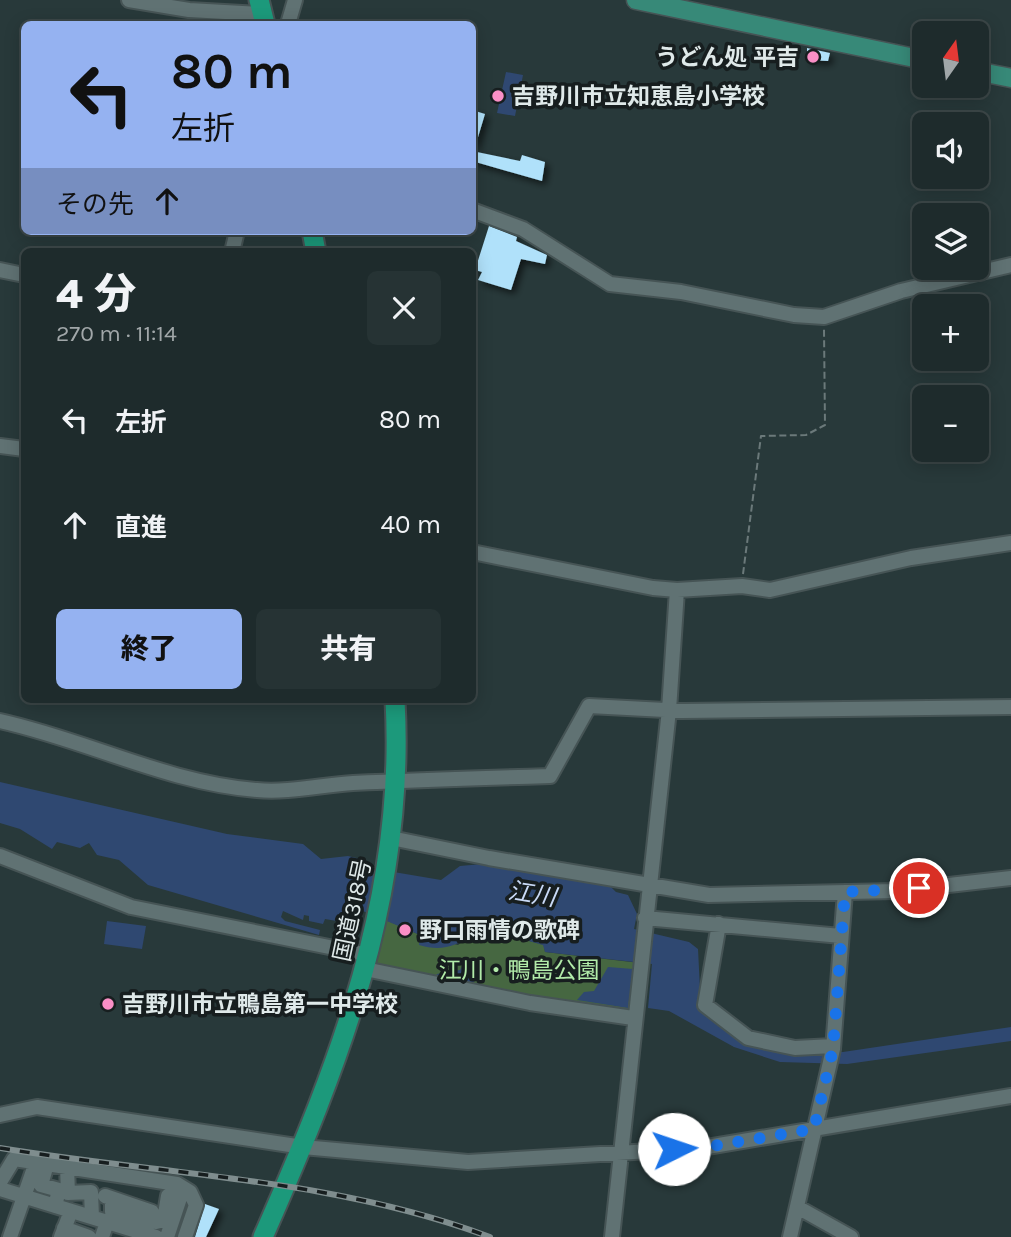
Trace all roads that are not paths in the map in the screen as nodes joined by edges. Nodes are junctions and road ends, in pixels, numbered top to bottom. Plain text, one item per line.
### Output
1 (129, 0) edge
2 (295, 0) edge
3 (636, 0) edge
4 (262, 13) edge
5 (289, 21) edge
6 (912, 58) edge
7 (989, 74) edge
8 (1011, 78) edge
9 (476, 211) edge
10 (1011, 265) edge
11 (0, 270) edge
12 (21, 274) edge
13 (0, 446) edge
14 (21, 449) edge
15 (1011, 543) edge
16 (476, 553) edge
17 (677, 590) junction
18 (395, 703) edge
19 (1011, 707) edge
20 (669, 710) junction
21 (0, 721) edge
22 (397, 781) junction
23 (391, 838) junction
24 (0, 856) edge
25 (1011, 878) edge
26 (648, 886) junction
27 (845, 892) junction
28 (644, 921) junction
29 (719, 924) junction
30 (841, 936) junction
31 (367, 962) junction
32 (634, 1018) junction
33 (833, 1047) junction
34 (1011, 1096) edge
35 (0, 1115) edge
36 (814, 1129) junction
37 (303, 1147) junction
38 (621, 1152) junction
39 (41, 1163) junction
40 (67, 1167) junction
41 (111, 1174) junction
42 (0, 1182) edge
43 (0, 1189) edge
44 (182, 1192) junction
45 (24, 1196) junction
46 (108, 1197) junction
47 (55, 1206) junction
48 (799, 1208) junction
49 (71, 1211) junction
50 (99, 1219) junction
51 (147, 1230) edge
52 (62, 1233) edge
53 (268, 1236) edge
54 (10, 1237) edge
55 (89, 1237) edge
56 (102, 1237) edge
57 (167, 1237) edge
58 (185, 1237) edge
59 (612, 1237) edge
60 (790, 1237) edge
61 (851, 1237) edge

1 - 4 street
2 - 5 street
3 - 6 main road
7 - 8 main road
9 - 10 street
11 - 12 street
13 - 14 street
15 - 17 street
16 - 17 street
17 - 20 street
18 - 22 highway, 国道318号
19 - 20 street
20 - 22 street
20 - 26 street
21 - 22 street
22 - 23 highway, 国道318号
23 - 26 street
23 - 31 highway, 国道318号
24 - 31 street
25 - 27 street
26 - 27 street
26 - 28 street
27 - 30 street
28 - 29 street
28 - 32 street
29 - 30 street
29 - 33 street
30 - 33 street
31 - 32 street
31 - 37 highway, 国道318号
32 - 38 street
33 - 36 street
34 - 36 street
35 - 37 street
36 - 38 street
36 - 48 street
37 - 38 street
37 - 53 highway, 国道318号
38 - 59 street
39 - 40 street
39 - 42 street
39 - 45 street
39 - 47 street
40 - 41 street
40 - 50 street
41 - 44 street
41 - 46 street
43 - 45 street
44 - 51 street
44 - 57 street
44 - 58 street
45 - 47 street
45 - 54 street
46 - 50 street
46 - 51 street
47 - 49 street
48 - 60 street
48 - 61 street
49 - 50 street
49 - 52 street
50 - 51 street
50 - 56 street
52 - 55 street

